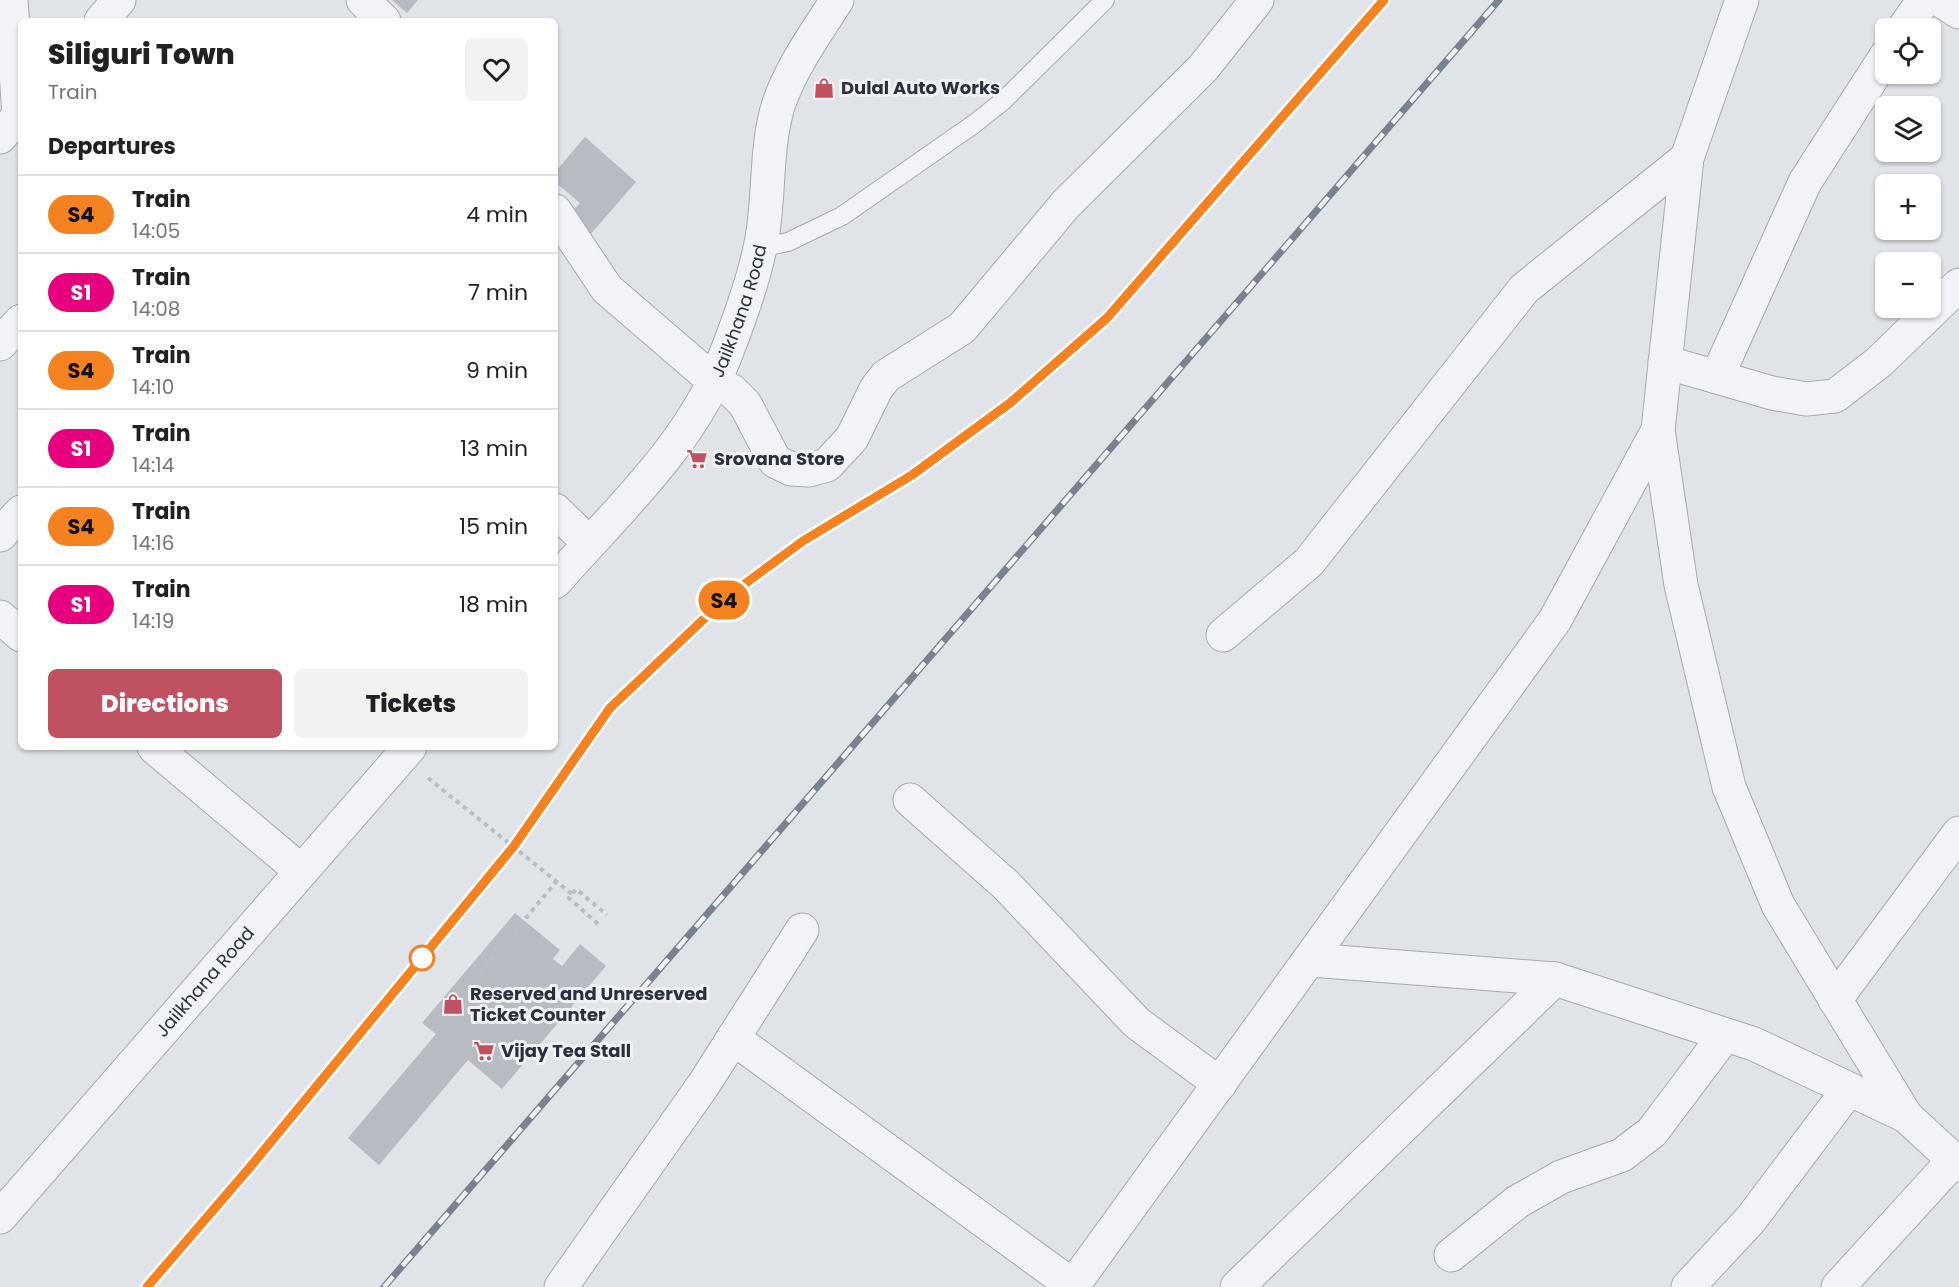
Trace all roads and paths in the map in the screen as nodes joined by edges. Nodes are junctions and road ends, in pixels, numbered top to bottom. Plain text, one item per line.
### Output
1 (11, 0) edge
2 (119, 0) edge
3 (363, 0) edge
4 (837, 0) edge
5 (1105, 0) edge
6 (1257, 0) edge
7 (1742, 0) edge
8 (1924, 0) edge
9 (1940, 0) edge
10 (1959, 12) edge
11 (104, 18) edge
12 (381, 18) edge
13 (1911, 18) edge
14 (1875, 73) edge
15 (13, 122) edge
16 (1687, 158) junction
17 (558, 215) edge
18 (759, 248) junction
19 (1959, 285) edge
20 (18, 324) edge
21 (0, 344) edge
22 (1665, 362) junction
23 (1718, 377) junction
24 (714, 381) junction
25 (1658, 430) junction
26 (558, 513) edge
27 (18, 515) edge
28 (0, 535) edge
29 (589, 543) junction
30 (558, 579) edge
31 (0, 617) edge
32 (18, 632) edge
33 (1223, 635) dead end
34 (158, 750) edge
35 (407, 751) edge
36 (910, 800) dead end
37 (1959, 833) edge
38 (301, 871) junction
39 (557, 881) junction
40 (572, 894) junction
41 (607, 915) dead end
42 (598, 924) dead end
43 (802, 930) dead end
44 (1311, 960) junction
45 (1555, 980) junction
46 (1835, 1000) junction
47 (466, 1003) dead end
48 (1725, 1035) junction
49 (733, 1038) junction
50 (1220, 1084) junction
51 (1849, 1089) junction
52 (1906, 1116) junction
53 (1956, 1163) edge
54 (0, 1217) edge
55 (1451, 1255) dead end
56 (561, 1287) edge
57 (1072, 1287) edge
58 (1237, 1287) edge
59 (1688, 1287) edge
60 (1838, 1287) edge

1 - 15 street
2 - 11 street
3 - 12 street
4 - 18 street, Jailkhana Road
5 - 18 lane
6 - 24 street
7 - 16 street
8 - 13 street
9 - 10 street
14 - 23 street
16 - 22 street
16 - 33 street
17 - 24 street
18 - 24 street, Jailkhana Road
19 - 23 street
20 - 21 street
22 - 23 street
22 - 25 street
24 - 29 street, Jailkhana Road
25 - 44 street
25 - 46 street
26 - 29 street
27 - 28 street
29 - 30 street, Jailkhana Road
31 - 32 street
34 - 38 street
35 - 38 street, Jailkhana Road
35 - 39 path
36 - 50 street
37 - 46 street
38 - 54 street, Jailkhana Road
39 - 40 path
39 - 47 path
40 - 41 path
40 - 42 path
43 - 49 street
44 - 45 street
44 - 50 street
45 - 48 street
45 - 58 street
46 - 52 street
48 - 51 street
48 - 55 street
49 - 56 street
49 - 57 street
50 - 57 street
51 - 52 street
51 - 59 street
52 - 53 street
53 - 60 street

